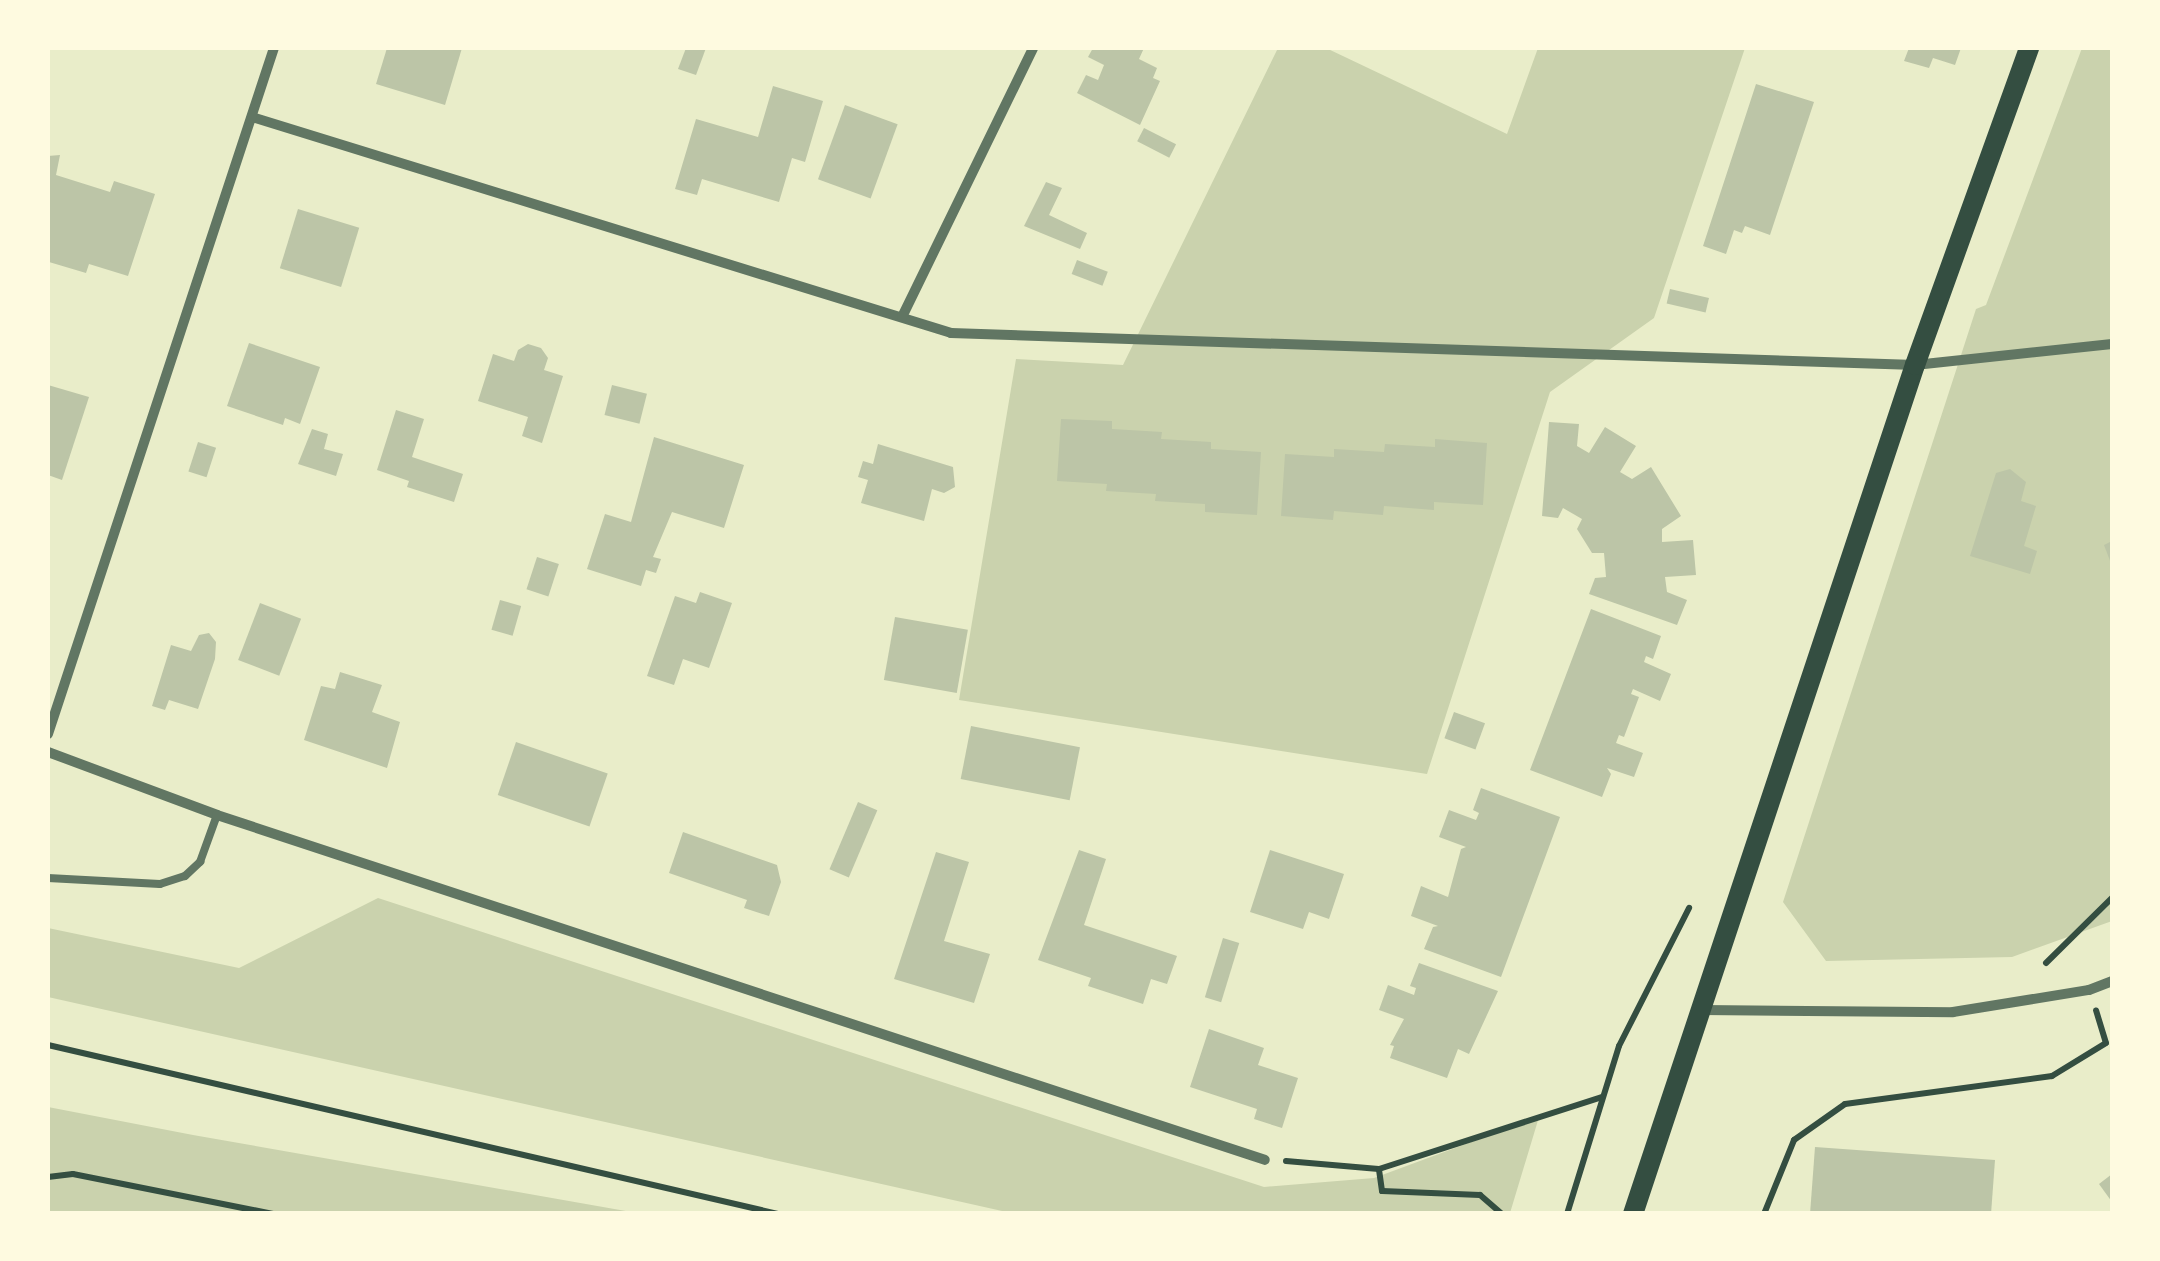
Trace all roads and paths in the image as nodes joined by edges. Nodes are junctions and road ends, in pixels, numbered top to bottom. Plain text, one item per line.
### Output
1 (274, 48) edge
2 (1032, 48) edge
3 (2029, 48) edge
4 (252, 117) junction
5 (902, 317) junction
6 (2112, 344) edge
7 (1915, 365) junction
8 (48, 734) edge
9 (48, 752) edge
10 (216, 815) junction
11 (48, 878) edge
12 (2112, 898) edge
13 (1690, 908) dead end
14 (2046, 963) dead end
15 (2112, 981) edge
16 (2090, 990) junction
17 (1699, 1010) junction
18 (48, 1046) edge
19 (1602, 1097) junction
20 (1265, 1160) joint
21 (1379, 1169) junction
22 (48, 1177) edge
23 (273, 1214) edge
24 (778, 1214) edge
25 (1502, 1214) edge
26 (1567, 1214) edge
27 (1633, 1214) edge
28 (1764, 1214) edge

1 - 4 street
2 - 5 street
3 - 7 main road
4 - 5 street
4 - 8 street
5 - 7 street
6 - 7 street
7 - 17 main road
9 - 10 street
10 - 11 lane
10 - 20 street
12 - 14 path
13 - 19 path
15 - 16 street
16 - 17 street
16 - 28 path
17 - 27 main road
18 - 24 path
19 - 21 path
19 - 26 path
20 - 21 path
21 - 25 path
22 - 23 path

